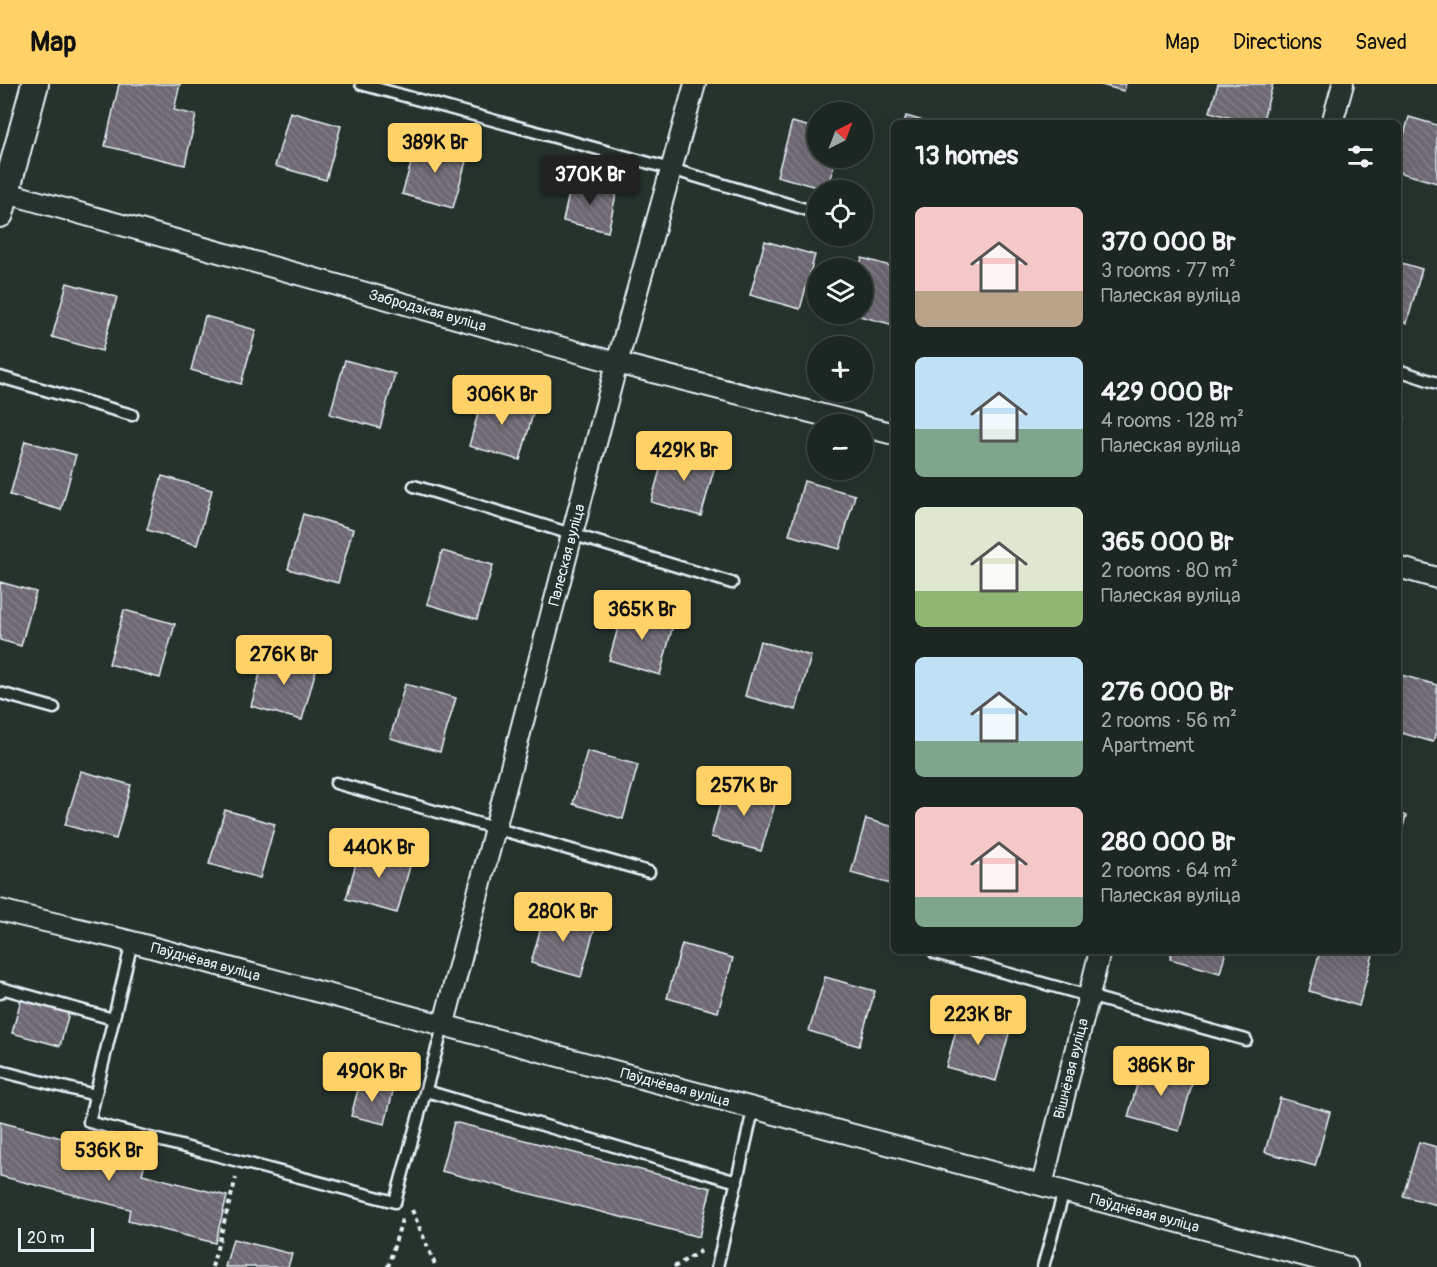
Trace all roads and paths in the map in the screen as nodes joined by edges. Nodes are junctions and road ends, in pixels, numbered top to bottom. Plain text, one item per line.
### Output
1 (35, 84) edge
2 (361, 84) edge
3 (695, 84) edge
4 (1342, 84) edge
5 (1333, 120) edge
6 (671, 169) junction
7 (2, 199) edge
8 (807, 210) edge
9 (617, 363) junction
10 (1401, 371) edge
11 (0, 377) edge
12 (1437, 383) edge
13 (818, 414) edge
14 (132, 415) dead end
15 (873, 429) edge
16 (891, 433) edge
17 (414, 486) dead end
18 (572, 534) junction
19 (1401, 568) edge
20 (1437, 578) edge
21 (732, 584) dead end
22 (0, 693) edge
23 (54, 708) dead end
24 (336, 783) dead end
25 (496, 827) junction
26 (649, 873) dead end
27 (0, 910) edge
28 (132, 942) junction
29 (938, 954) edge
30 (1099, 954) edge
31 (0, 993) edge
32 (1087, 997) junction
33 (113, 1019) junction
34 (443, 1027) junction
35 (1246, 1040) dead end
36 (0, 1071) edge
37 (426, 1091) junction
38 (95, 1095) junction
39 (754, 1106) junction
40 (241, 1161) junction
41 (737, 1182) junction
42 (1042, 1185) junction
43 (1064, 1191) junction
44 (411, 1209) dead end
45 (404, 1210) dead end
46 (723, 1241) junction
47 (212, 1267) edge
48 (388, 1267) edge
49 (436, 1267) edge
50 (674, 1267) edge
51 (717, 1267) edge
52 (1043, 1267) edge
53 (1347, 1267) edge

1 - 7 street
2 - 6 lane
3 - 6 street, Палеская вуліца
4 - 5 street
6 - 8 lane
6 - 9 street, Палеская вуліца
7 - 9 street, Забродзкая вуліца
9 - 13 street, Забродзкая вуліца
9 - 18 street, Палеская вуліца
10 - 12 lane
11 - 14 lane
15 - 16 street
17 - 18 lane
18 - 21 lane
18 - 25 street, Палеская вуліца
19 - 20 street
22 - 23 lane
24 - 25 lane
25 - 26 lane
25 - 34 street, Палеская вуліца
27 - 28 street, Паўднёвая вуліца
28 - 33 lane
28 - 34 street, Паўднёвая вуліца
29 - 32 lane
30 - 32 street, Вішнёвая вуліца
31 - 33 lane
32 - 35 lane
32 - 42 street, Вішнёвая вуліца
33 - 38 lane
34 - 37 lane
34 - 39 street, Паўднёвая вуліца
36 - 38 lane
37 - 40 lane
37 - 41 lane
38 - 40 lane
39 - 41 lane
39 - 42 street, Паўднёвая вуліца
40 - 47 path
41 - 46 lane
42 - 43 street, Паўднёвая вуліца
43 - 52 lane
43 - 53 street, Паўднёвая вуліца
44 - 49 path
45 - 48 path
46 - 50 path
46 - 51 lane

